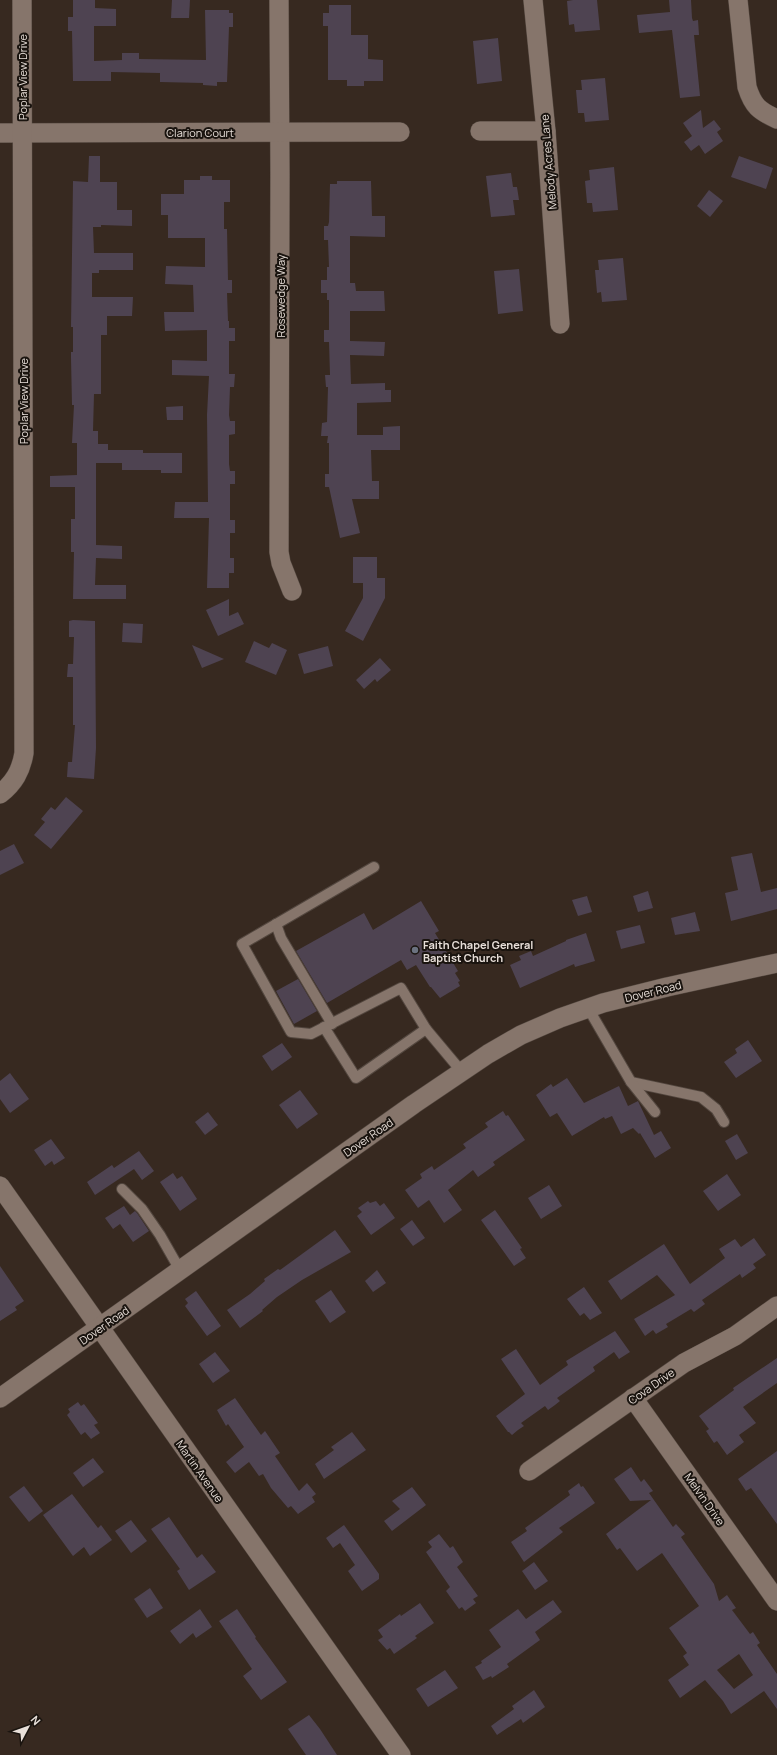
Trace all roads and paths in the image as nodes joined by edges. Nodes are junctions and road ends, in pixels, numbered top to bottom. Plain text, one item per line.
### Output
1 (22, 0) edge
2 (279, 0) edge
3 (533, 0) edge
4 (738, 0) edge
5 (777, 119) edge
6 (480, 131) dead end
7 (546, 131) junction
8 (22, 132) junction
9 (280, 132) junction
10 (400, 132) dead end
11 (0, 133) edge
12 (560, 324) dead end
13 (292, 591) dead end
14 (0, 794) edge
15 (374, 868) dead end
16 (276, 924) junction
17 (777, 962) edge
18 (588, 1008) junction
19 (328, 1026) junction
20 (426, 1029) junction
21 (462, 1072) junction
22 (631, 1082) junction
23 (655, 1112) dead end
24 (724, 1122) dead end
25 (0, 1186) edge
26 (122, 1189) dead end
27 (180, 1270) junction
28 (777, 1306) edge
29 (99, 1328) junction
30 (0, 1398) edge
31 (634, 1398) junction
32 (528, 1472) dead end
33 (777, 1601) edge
34 (401, 1755) edge

1 - 8 street, Poplar View Drive
2 - 9 street, Rosewedge Way
3 - 7 street, Melody Acres Lane
4 - 5 street
6 - 7 street
7 - 12 street, Melody Acres Lane
8 - 9 street, Clarion Court
8 - 11 street, Clarion Court
8 - 14 street, Poplar View Drive
9 - 10 street, Clarion Court
9 - 13 street, Rosewedge Way
15 - 16 lane
16 - 19 lane
16 - 19 lane
17 - 18 street, Dover Road
18 - 21 street, Dover Road
18 - 22 lane
19 - 20 lane
19 - 20 lane
20 - 21 lane
21 - 27 street, Dover Road
22 - 23 lane
22 - 24 lane
25 - 29 street, Martin Avenue
26 - 27 lane
27 - 29 street, Dover Road
28 - 31 street, Cova Drive
29 - 30 street, Dover Road
29 - 34 street, Martin Avenue
31 - 32 street, Cova Drive
31 - 33 street, Melvin Drive

